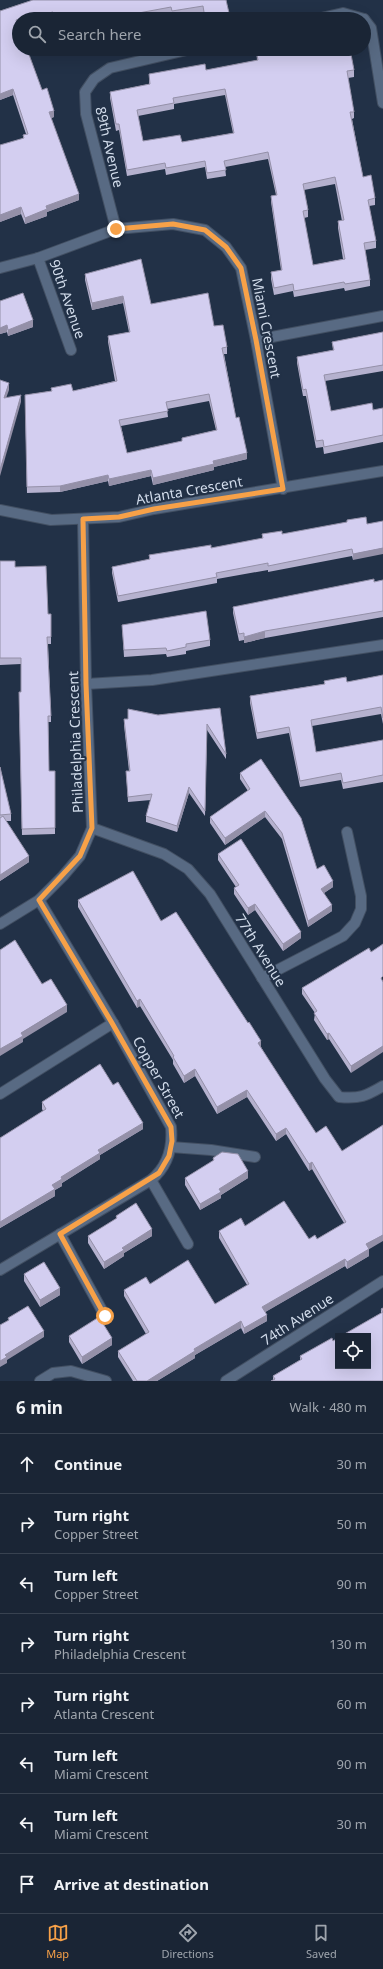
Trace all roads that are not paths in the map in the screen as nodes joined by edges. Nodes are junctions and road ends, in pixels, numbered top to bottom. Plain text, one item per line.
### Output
1 (371, 28) edge
2 (161, 56) edge
3 (383, 103) edge
4 (116, 229) junction
5 (38, 258) junction
6 (0, 268) edge
7 (383, 316) edge
8 (256, 340) junction
9 (71, 350) dead end
10 (383, 471) edge
11 (283, 489) junction
12 (0, 510) edge
13 (83, 519) junction
14 (383, 645) edge
15 (86, 684) junction
16 (92, 828) junction
17 (347, 832) dead end
18 (39, 900) junction
19 (0, 924) edge
20 (262, 978) junction
21 (112, 1023) junction
22 (383, 1086) edge
23 (0, 1094) edge
24 (171, 1147) junction
25 (255, 1157) dead end
26 (151, 1180) junction
27 (60, 1234) junction
28 (188, 1244) dead end
29 (0, 1270) edge
30 (383, 1281) edge
31 (105, 1316) dead end
32 (40, 1381) edge
33 (106, 1381) edge
34 (226, 1381) edge

1 - 3 street
2 - 4 street, 89th Avenue
4 - 5 street, Miami Crescent
4 - 8 street, Miami Crescent
5 - 6 street, Miami Crescent
5 - 9 street, 90th Avenue
7 - 8 street
8 - 11 street, Miami Crescent
10 - 11 street, Atlanta Crescent
11 - 13 street, Atlanta Crescent
12 - 13 street, Atlanta Crescent
13 - 15 street, Philadelphia Crescent
14 - 15 street
15 - 16 street, Philadelphia Crescent
16 - 18 street, Philadelphia Crescent
16 - 20 street, 77th Avenue
17 - 20 street
18 - 19 street, Philadelphia Crescent
18 - 21 street, Copper Street
20 - 22 street, 77th Avenue
21 - 23 street
21 - 24 street, Copper Street
24 - 25 street
24 - 26 street, Copper Street
26 - 27 street, Copper Street
26 - 28 street
27 - 29 street, Copper Street
27 - 31 street
30 - 34 street, 74th Avenue
32 - 33 street

